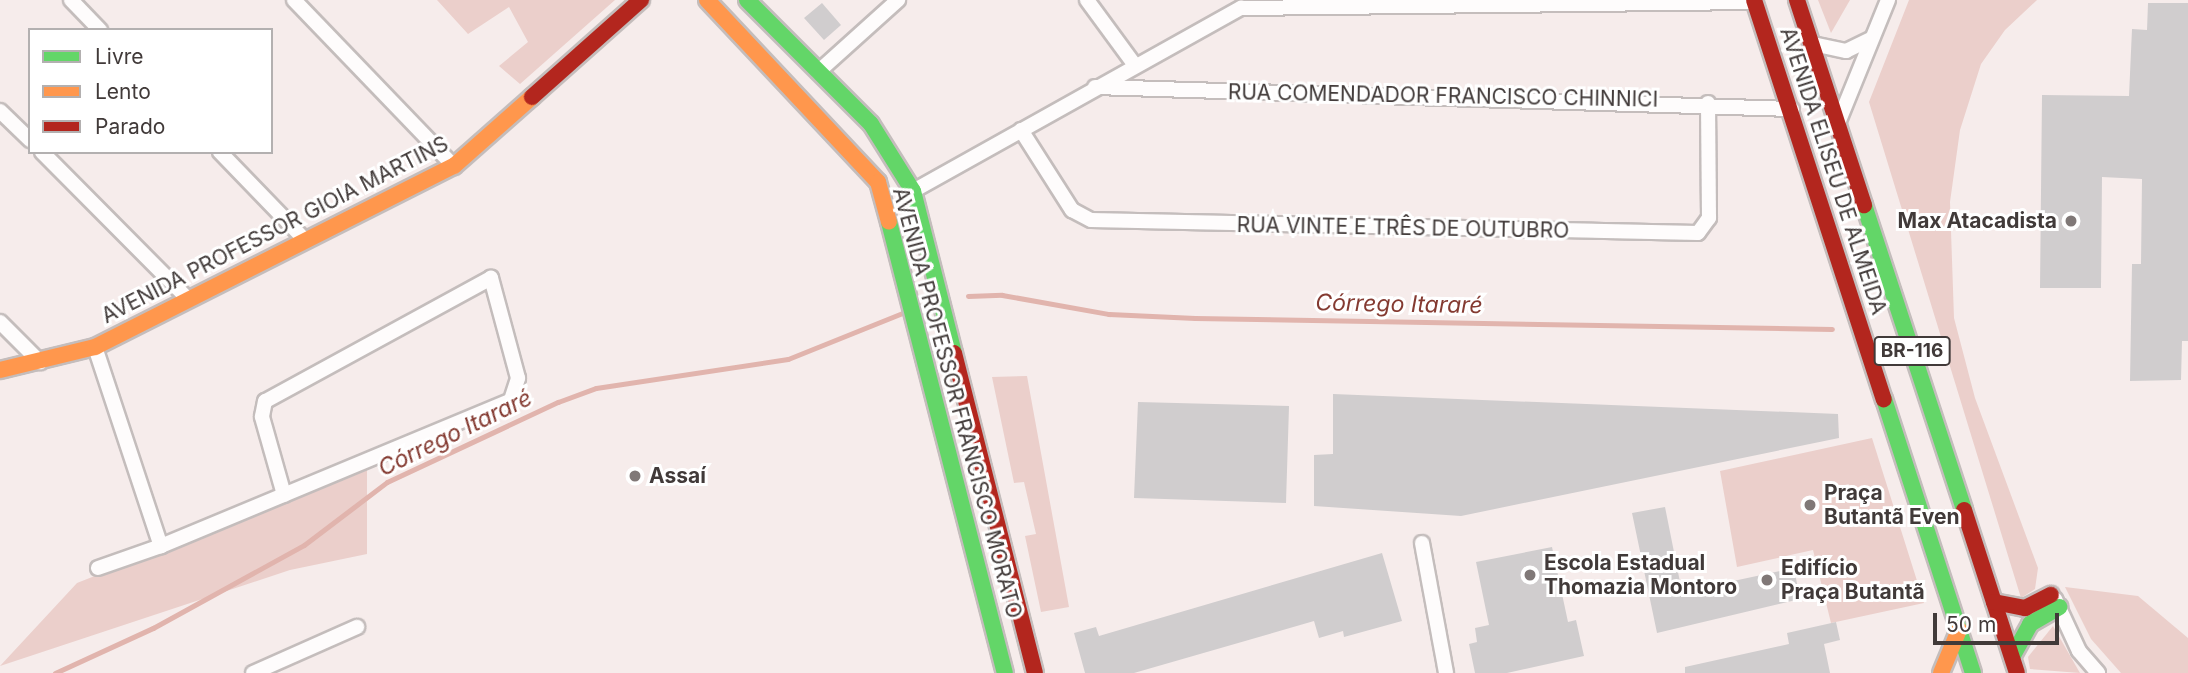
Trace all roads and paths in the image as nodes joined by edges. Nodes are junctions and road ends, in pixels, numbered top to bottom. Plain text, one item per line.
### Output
1 (71, 0) edge
2 (294, 0) edge
3 (641, 0) edge
4 (707, 0) edge
5 (747, 0) edge
6 (898, 0) edge
7 (1087, 0) edge
8 (1536, 0) edge
9 (1797, 0) edge
10 (1888, 0) edge
11 (1754, 1) edge
12 (1633, 3) edge
13 (1550, 9) junction
14 (98, 28) edge
15 (1871, 39) junction
16 (1813, 44) junction
17 (1134, 64) junction
18 (818, 72) junction
19 (1094, 87) junction
20 (1708, 103) junction
21 (1792, 109) junction
22 (0, 111) edge
23 (1838, 123) junction
24 (1021, 130) junction
25 (28, 139) edge
26 (43, 154) edge
27 (222, 154) edge
28 (454, 166) junction
29 (914, 191) junction
30 (305, 240) junction
31 (188, 299) junction
32 (0, 322) edge
33 (95, 346) junction
34 (40, 362) junction
35 (0, 370) edge
36 (284, 495) junction
37 (1422, 543) dead end
38 (161, 546) junction
39 (98, 568) dead end
40 (2056, 601) junction
41 (1994, 602) junction
42 (358, 627) dead end
43 (1959, 631) junction
44 (2015, 665) edge
45 (253, 673) edge
46 (1005, 673) edge
47 (1035, 673) edge
48 (1446, 673) edge
49 (1941, 673) edge
50 (1973, 673) edge
51 (2098, 673) edge

1 - 14 street
2 - 28 street
3 - 28 main road, AVENIDA PROFESSOR GIOIA MARTINS
4 - 46 main road, AVENIDA PROFESSOR FRANCISCO MORATO
5 - 18 main road, AVENIDA PROFESSOR FRANCISCO MORATO
6 - 18 street
7 - 17 street
8 - 13 street
9 - 16 main road, BR-116
10 - 15 street
11 - 12 street
11 - 21 main road, AVENIDA ELISEU DE ALMEIDA / BR-116
12 - 13 street
13 - 17 street
15 - 16 street
15 - 23 street
16 - 23 main road, AVENIDA ELISEU DE ALMEIDA / BR-116
17 - 19 street
18 - 29 main road, AVENIDA PROFESSOR FRANCISCO MORATO
19 - 20 street, RUA COMENDADOR FRANCISCO CHINNICI
19 - 24 street
20 - 21 street, RUA COMENDADOR FRANCISCO CHINNICI
20 - 24 street, RUA VINTE E TRÊS DE OUTUBRO
21 - 43 main road, AVENIDA ELISEU DE ALMEIDA / BR-116
22 - 25 street
23 - 41 main road, AVENIDA ELISEU DE ALMEIDA / BR-116
24 - 29 street
26 - 31 street
27 - 30 street
28 - 30 main road, AVENIDA PROFESSOR GIOIA MARTINS
29 - 47 main road, AVENIDA PROFESSOR FRANCISCO MORATO
30 - 31 main road, AVENIDA PROFESSOR GIOIA MARTINS
31 - 33 main road, AVENIDA PROFESSOR GIOIA MARTINS
32 - 34 street
33 - 34 main road, AVENIDA PROFESSOR GIOIA MARTINS
33 - 38 street
34 - 35 main road, AVENIDA PROFESSOR GIOIA MARTINS
36 - 36 street
36 - 38 street
37 - 48 street
38 - 39 street
40 - 41 main road
40 - 44 main road
40 - 51 street
41 - 44 main road, AVENIDA ELISEU DE ALMEIDA / BR-116
42 - 45 street
43 - 49 main road
43 - 50 main road, AVENIDA ELISEU DE ALMEIDA / BR-116

